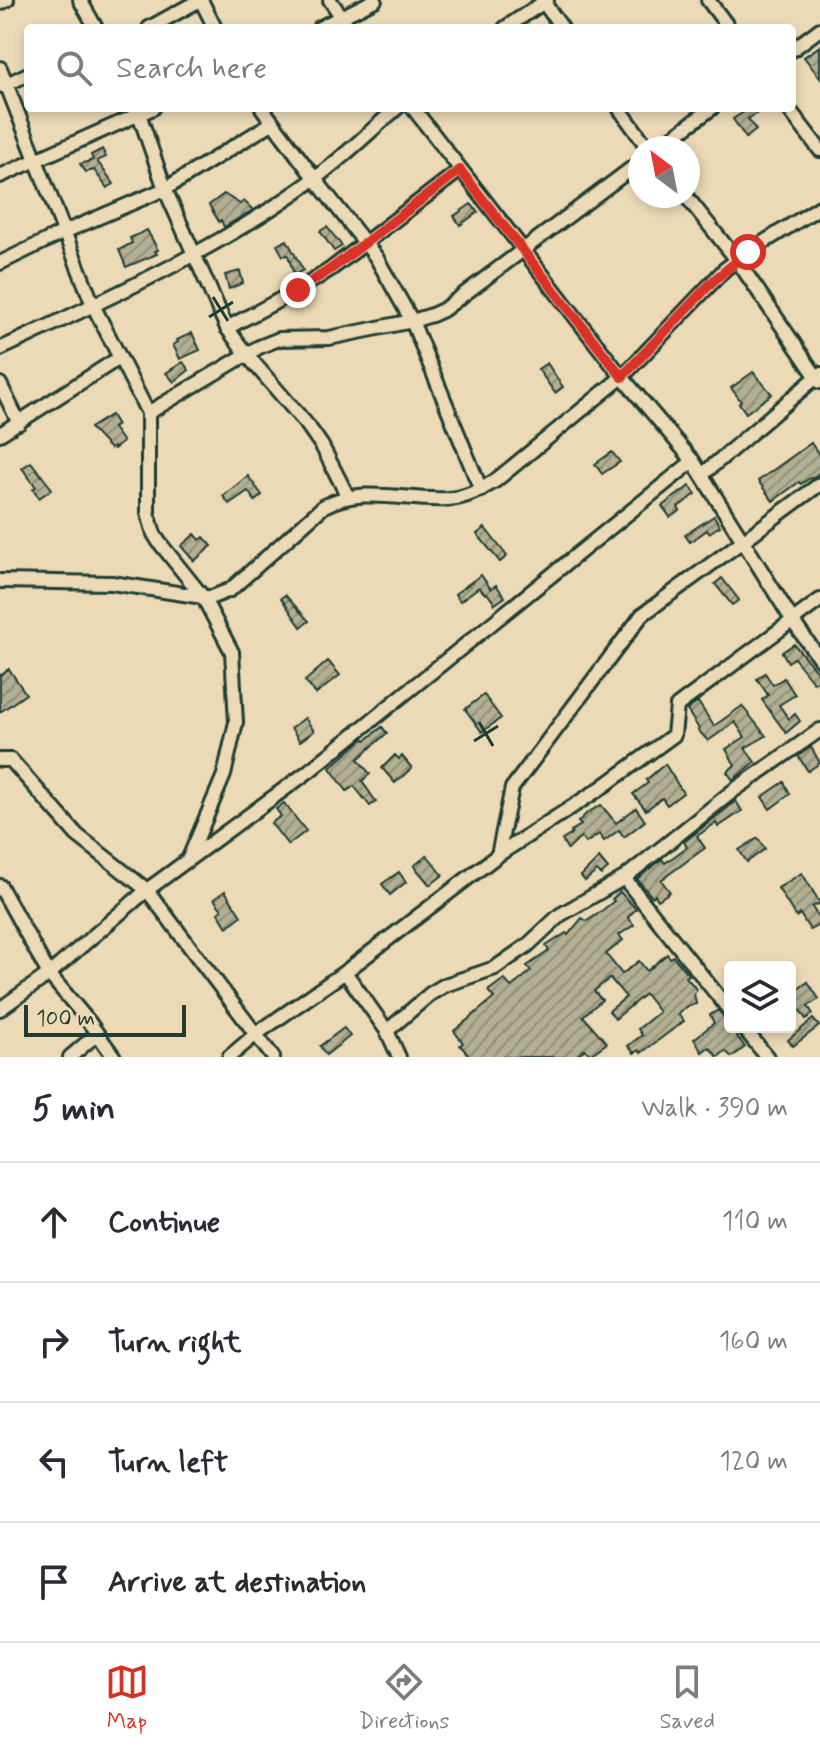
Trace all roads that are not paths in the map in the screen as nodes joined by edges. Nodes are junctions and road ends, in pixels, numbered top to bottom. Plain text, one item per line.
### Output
1 (7, 0) edge
2 (80, 0) edge
3 (201, 0) edge
4 (330, 0) edge
5 (375, 0) edge
6 (708, 0) edge
7 (544, 1) edge
8 (0, 3) edge
9 (345, 23) edge
10 (94, 24) edge
11 (156, 24) edge
12 (213, 24) edge
13 (511, 24) edge
14 (559, 24) edge
15 (726, 24) edge
16 (820, 29) edge
17 (796, 47) edge
18 (0, 68) edge
19 (24, 76) edge
20 (4, 86) edge
21 (136, 112) edge
22 (138, 112) edge
23 (265, 112) edge
24 (392, 112) edge
25 (416, 112) edge
26 (622, 112) edge
27 (707, 112) edge
28 (791, 112) edge
29 (272, 123) junction
30 (639, 136) edge
31 (674, 136) edge
32 (820, 150) edge
33 (36, 159) junction
34 (460, 170) junction
35 (628, 171) edge
36 (0, 176) edge
37 (315, 179) junction
38 (165, 189) junction
39 (820, 207) edge
40 (696, 208) edge
41 (64, 232) junction
42 (366, 243) junction
43 (524, 250) junction
44 (195, 254) junction
45 (737, 260) junction
46 (0, 263) edge
47 (93, 305) junction
48 (412, 321) junction
49 (227, 328) junction
50 (0, 349) edge
51 (247, 355) junction
52 (119, 358) junction
53 (622, 377) junction
54 (819, 378) edge
55 (0, 384) edge
56 (148, 413) junction
57 (19, 423) junction
58 (0, 434) edge
59 (693, 461) junction
60 (702, 475) junction
61 (820, 484) edge
62 (481, 490) junction
63 (348, 497) junction
64 (743, 541) junction
65 (0, 581) edge
66 (203, 597) junction
67 (820, 600) edge
68 (792, 619) junction
69 (820, 659) edge
70 (820, 730) edge
71 (0, 760) edge
72 (498, 855) junction
73 (188, 861) junction
74 (624, 878) junction
75 (0, 886) edge
76 (147, 890) junction
77 (345, 972) junction
78 (49, 974) junction
79 (724, 1003) edge
80 (0, 1009) edge
81 (387, 1031) junction
82 (748, 1033) edge
83 (97, 1034) junction
84 (256, 1034) junction
85 (70, 1057) edge
86 (114, 1057) edge
87 (229, 1057) edge
88 (273, 1057) edge
89 (399, 1057) edge
90 (767, 1057) edge

1 - 8 street
2 - 10 street
3 - 11 street
3 - 12 street
4 - 9 street
5 - 9 street
6 - 15 street
7 - 13 street
7 - 14 street
16 - 17 street
18 - 20 street
19 - 20 street
20 - 33 street
21 - 33 street
22 - 38 street
23 - 29 street
24 - 37 street
25 - 34 street
26 - 30 street
27 - 31 street
28 - 32 street
29 - 37 street
29 - 38 street
33 - 36 street
33 - 41 street
34 - 42 street
34 - 43 street
35 - 43 street
37 - 42 street
37 - 44 street
38 - 41 street
38 - 44 street
39 - 45 street
40 - 45 street
41 - 46 street
41 - 47 street
42 - 48 street
42 - 49 street
43 - 48 street
43 - 53 street
44 - 47 street
44 - 49 street
45 - 53 street
45 - 54 street
47 - 50 street
47 - 52 street
48 - 51 street
48 - 62 street
49 - 51 street
51 - 56 street
51 - 63 street
52 - 56 street
52 - 57 street
53 - 59 street
53 - 62 street
54 - 60 street
55 - 57 street
56 - 66 street
57 - 58 street
59 - 60 street
59 - 73 street
60 - 64 street
61 - 64 street
62 - 63 street
63 - 66 street
64 - 68 street
64 - 72 street
65 - 66 street
66 - 73 street
67 - 68 street
68 - 69 street
68 - 72 street
70 - 74 street
71 - 76 street
72 - 77 street
73 - 76 street
74 - 79 street
74 - 81 street
75 - 78 street
76 - 78 street
76 - 84 street
77 - 81 street
77 - 84 street
78 - 80 street
78 - 83 street
81 - 89 street
82 - 90 street
83 - 85 street
83 - 86 street
84 - 87 street
84 - 88 street

